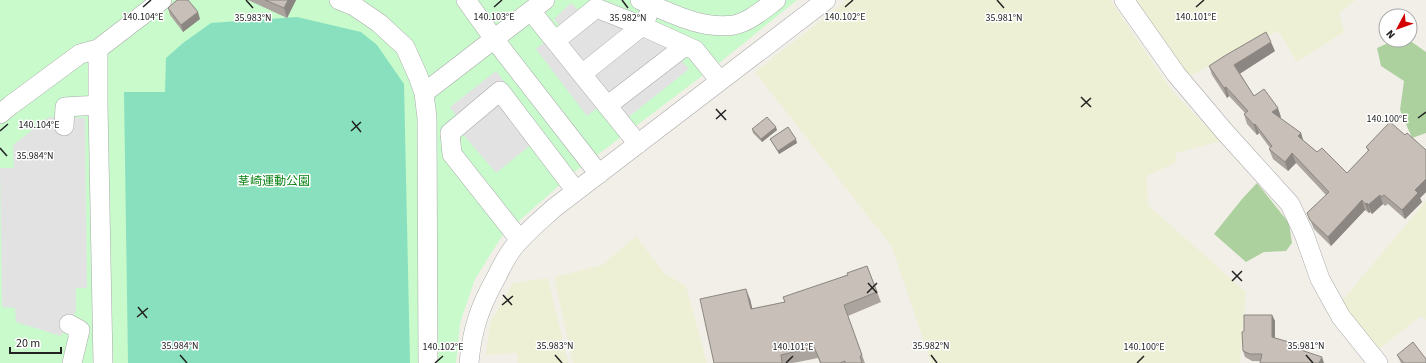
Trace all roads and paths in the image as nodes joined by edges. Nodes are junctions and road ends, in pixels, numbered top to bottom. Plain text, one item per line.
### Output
1 (162, 0) edge
2 (339, 0) edge
3 (466, 0) edge
4 (776, 0) edge
5 (826, 0) edge
6 (1124, 0) edge
7 (541, 3) edge
8 (646, 3) edge
9 (642, 26) junction
10 (494, 39) junction
11 (555, 41) junction
12 (685, 46) junction
13 (98, 49) junction
14 (582, 74) junction
15 (720, 81) junction
16 (424, 93) junction
17 (98, 105) junction
18 (607, 106) junction
19 (0, 114) edge
20 (64, 126) dead end
21 (638, 144) junction
22 (599, 174) junction
23 (576, 192) junction
24 (520, 240) junction
25 (69, 324) dead end
26 (72, 363) edge
27 (103, 363) edge
28 (428, 363) edge
29 (469, 363) edge
30 (1378, 363) edge

1 - 13 street
2 - 16 street
3 - 10 street
4 - 8 street
5 - 15 street
6 - 30 street
7 - 10 street
7 - 11 street
8 - 9 street
9 - 11 street
9 - 12 street
9 - 14 street
10 - 16 street
10 - 22 street
11 - 14 street
12 - 15 street
12 - 18 street
13 - 17 street
13 - 19 street
14 - 18 street
15 - 21 street
16 - 28 street
17 - 20 street
17 - 27 street
18 - 21 street
21 - 22 street
22 - 23 street
23 - 24 street
23 - 24 street
24 - 29 street
25 - 26 street

